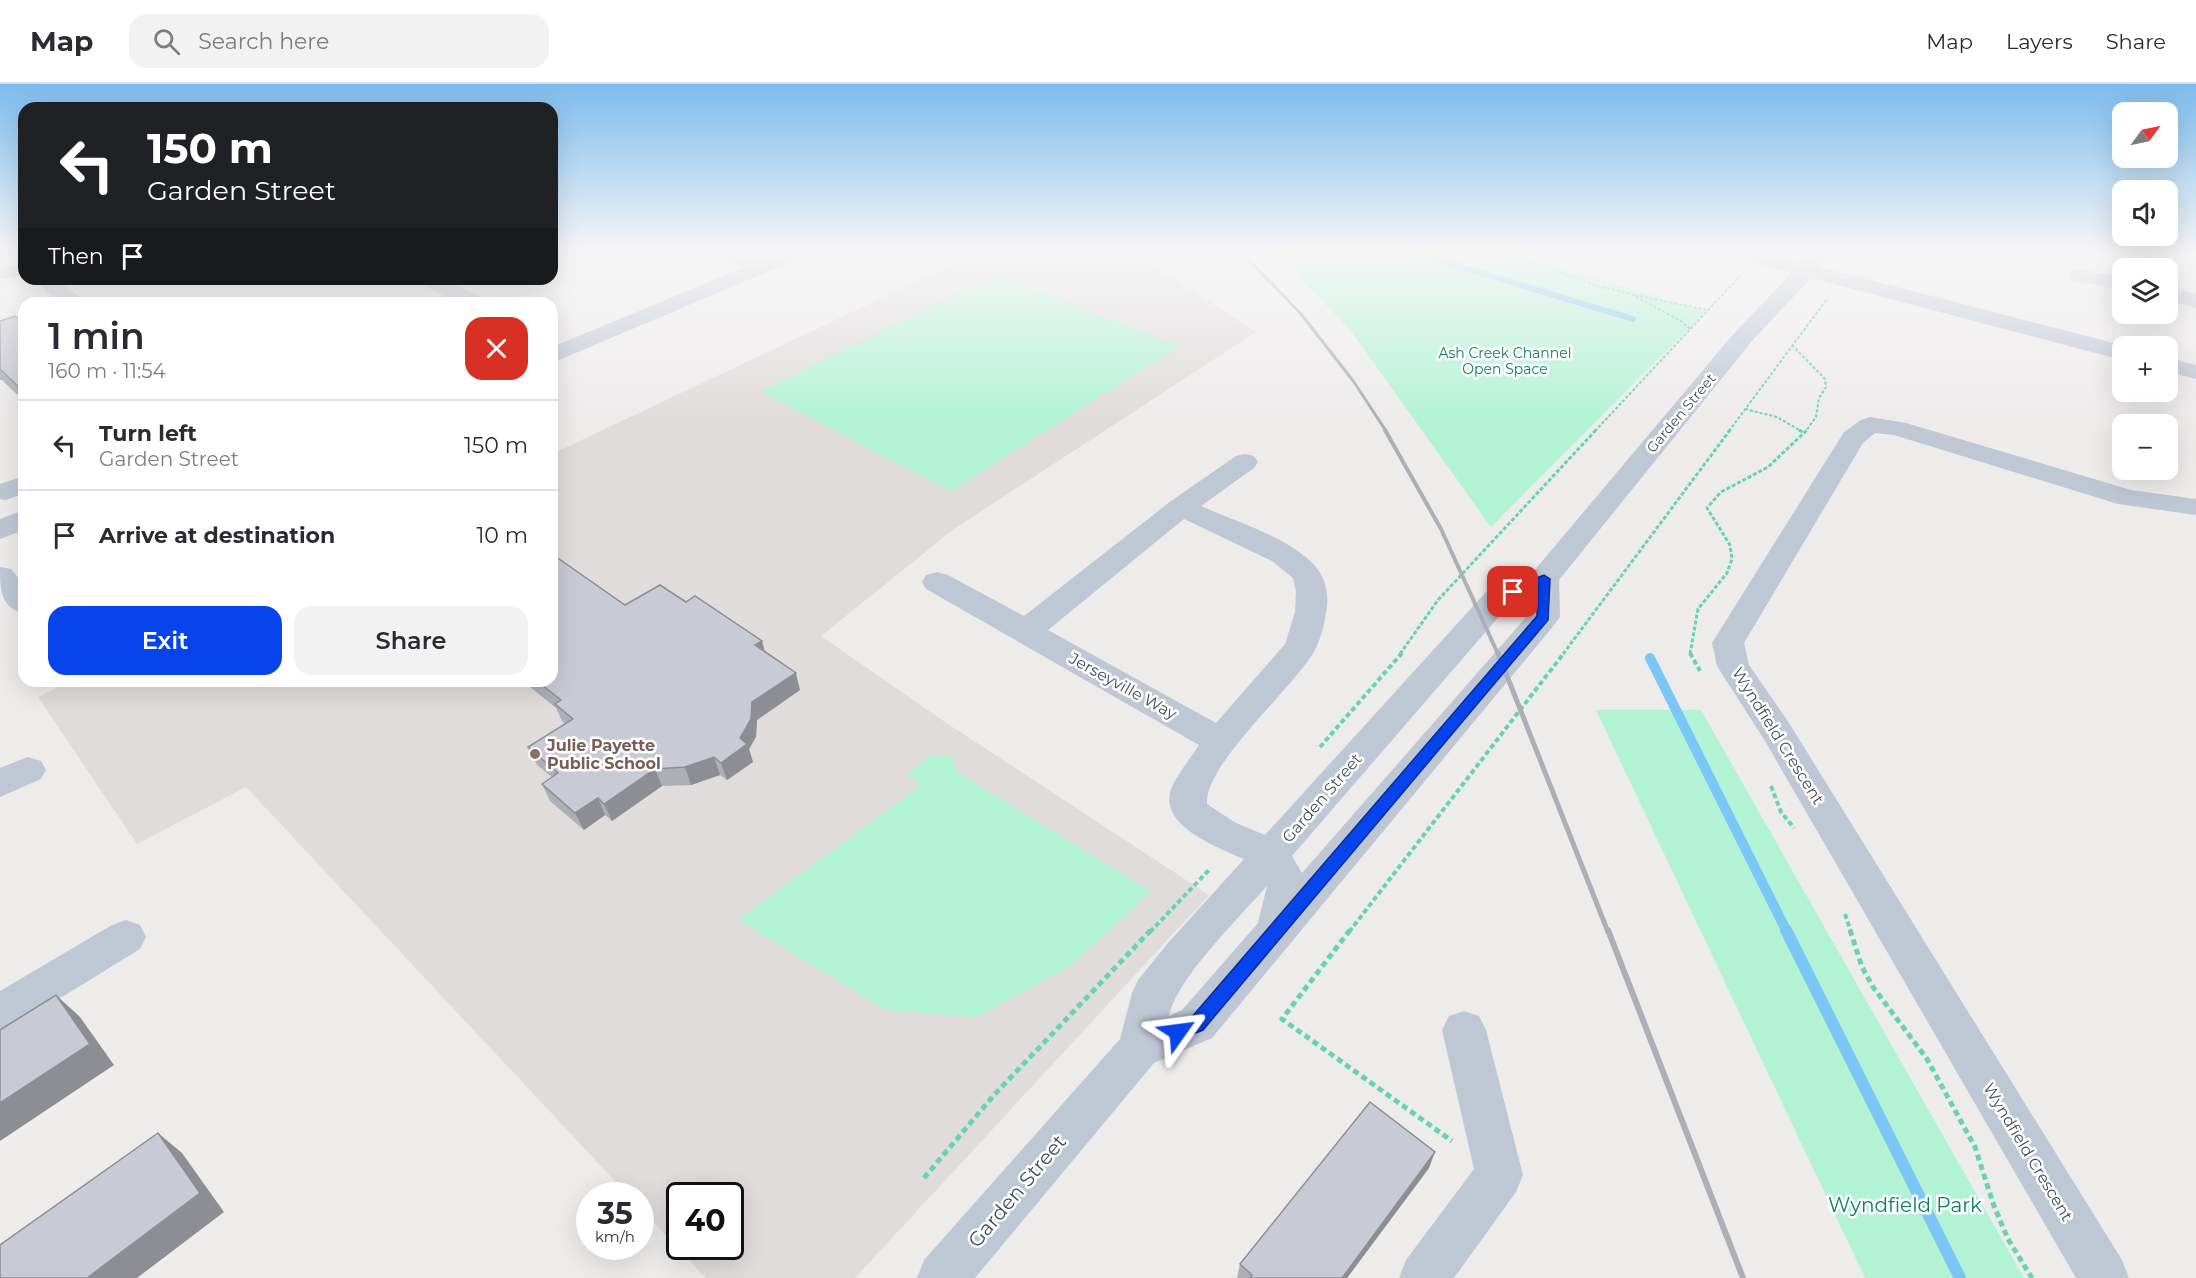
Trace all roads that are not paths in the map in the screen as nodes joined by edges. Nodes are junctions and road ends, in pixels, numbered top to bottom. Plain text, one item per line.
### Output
1 (664, 308) edge
2 (1771, 308) edge
3 (1948, 308) edge
4 (2112, 350) edge
5 (558, 351) edge
6 (2178, 368) edge
7 (2196, 372) edge
8 (1245, 462) dead end
9 (1181, 507) junction
10 (2196, 507) edge
11 (18, 522) edge
12 (0, 530) edge
13 (0, 576) edge
14 (1544, 579) junction
15 (937, 582) dead end
16 (18, 597) edge
17 (1026, 631) junction
18 (1220, 741) junction
19 (1255, 847) junction
20 (1277, 930) junction
21 (126, 937) dead end
22 (0, 1013) edge
23 (1464, 1030) dead end
24 (1139, 1049) junction
25 (942, 1278) edge
26 (1424, 1278) edge
27 (2104, 1278) edge

1 - 5 street
2 - 14 street, Garden Street
3 - 4 street
6 - 7 street
8 - 9 street
9 - 17 street
9 - 18 street
10 - 27 street, Wyndfield Crescent
11 - 12 street
13 - 16 street
14 - 19 street, Garden Street
14 - 20 street, Garden Street
15 - 17 street, Jerseyville Way
17 - 18 street, Jerseyville Way
18 - 19 street
19 - 20 street
19 - 24 street, Garden Street
20 - 24 street, Garden Street
21 - 22 street
23 - 26 street
24 - 25 street, Garden Street

